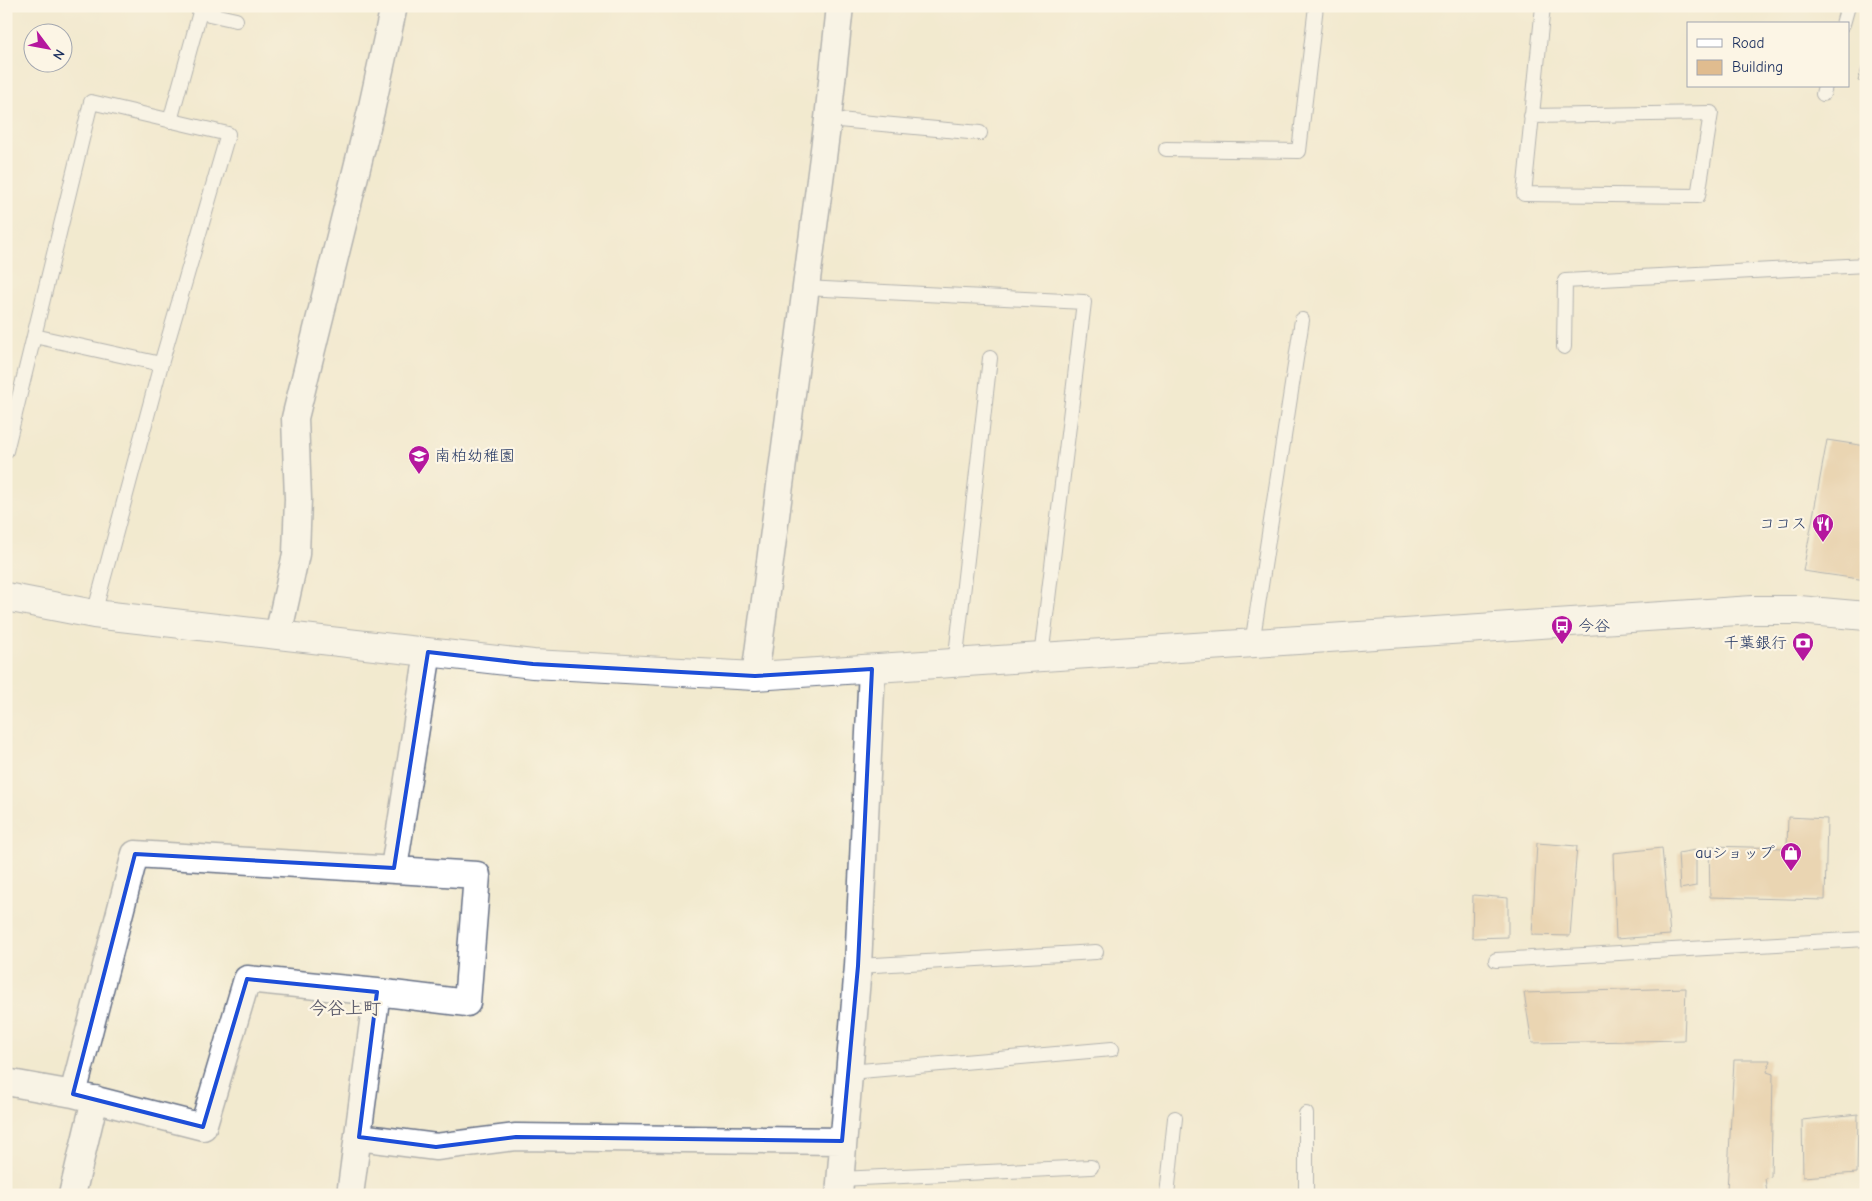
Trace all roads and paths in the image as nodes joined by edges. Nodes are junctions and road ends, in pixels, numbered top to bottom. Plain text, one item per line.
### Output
1 (394, 6) edge
2 (840, 6) edge
3 (1316, 6) edge
4 (1543, 6) edge
5 (1848, 6) edge
6 (236, 20) dead end
7 (1844, 22) edge
8 (1531, 116) junction
9 (828, 119) junction
10 (170, 121) junction
11 (980, 133) dead end
12 (1166, 149) dead end
13 (1866, 265) edge
14 (805, 288) junction
15 (1302, 320) dead end
16 (34, 336) junction
17 (1564, 347) dead end
18 (990, 358) dead end
19 (161, 364) junction
20 (6, 451) edge
21 (6, 598) edge
22 (94, 614) junction
23 (1866, 616) edge
24 (278, 635) junction
25 (1252, 644) junction
26 (428, 652) junction
27 (1041, 658) junction
28 (955, 664) junction
29 (872, 669) junction
30 (755, 676) junction
31 (394, 868) junction
32 (1866, 939) edge
33 (1096, 952) dead end
34 (1496, 960) dead end
35 (858, 966) junction
36 (377, 992) junction
37 (1112, 1049) dead end
38 (849, 1072) junction
39 (6, 1082) edge
40 (84, 1096) junction
41 (1306, 1114) dead end
42 (1175, 1118) dead end
43 (359, 1136) junction
44 (842, 1141) junction
45 (1091, 1167) dead end
46 (840, 1187) edge
47 (72, 1195) edge
48 (350, 1195) edge
49 (1167, 1195) edge
50 (1306, 1195) edge

1 - 24 street
2 - 9 street
3 - 12 lane
4 - 8 lane
5 - 7 lane
6 - 10 lane
8 - 8 lane
9 - 11 lane
9 - 14 street
10 - 16 lane
10 - 19 lane
13 - 17 lane
14 - 27 lane
14 - 30 street
15 - 25 lane
16 - 19 lane
16 - 20 lane
18 - 28 lane
19 - 22 lane
21 - 22 street
22 - 24 street
23 - 25 street
24 - 26 street
25 - 27 street
26 - 30 street
26 - 31 street
27 - 28 street
28 - 29 street
29 - 30 street
29 - 35 street
31 - 36 street
31 - 40 street
32 - 34 lane
33 - 35 lane
35 - 38 street
36 - 40 street
36 - 43 street
37 - 38 lane
38 - 44 street
39 - 40 street
40 - 47 street
41 - 50 lane
42 - 49 lane
43 - 44 street
43 - 48 street
44 - 46 street
45 - 46 lane

